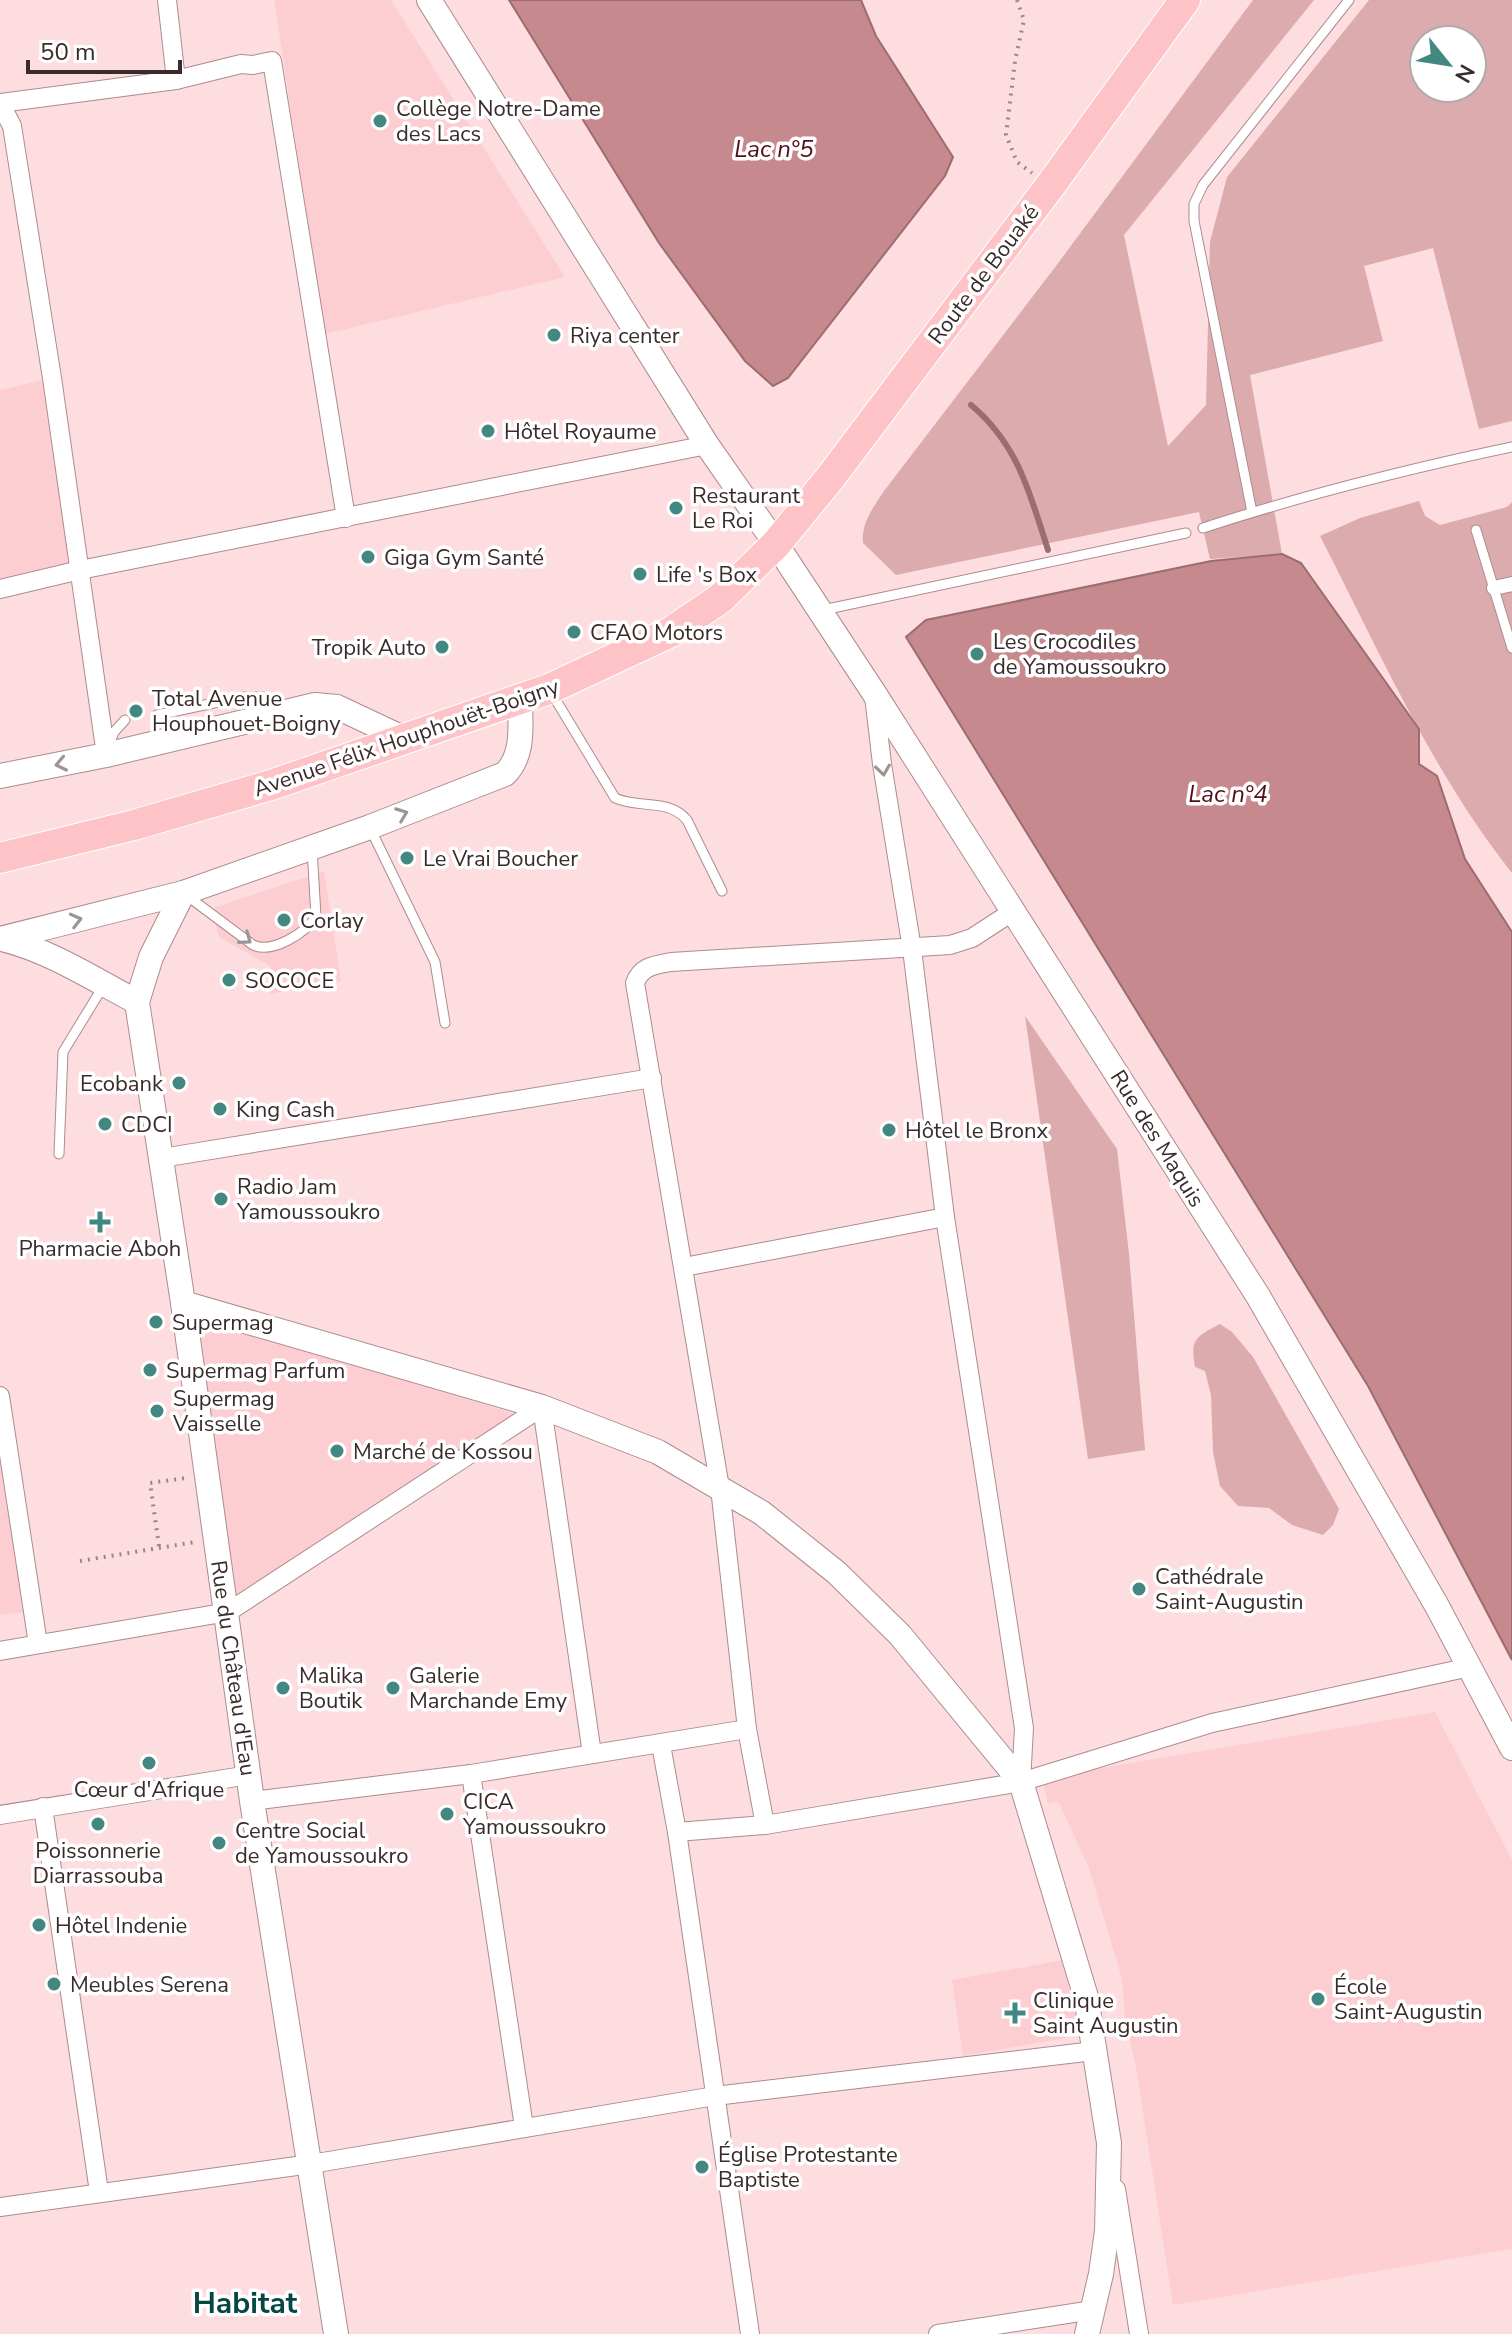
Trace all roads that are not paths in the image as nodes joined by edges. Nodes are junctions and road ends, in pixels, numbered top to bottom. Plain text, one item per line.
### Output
1 (167, 0) edge
2 (429, 0) edge
3 (1185, 0) edge
4 (1349, 0) edge
5 (176, 80) junction
6 (0, 103) edge
7 (707, 445) junction
8 (1512, 447) edge
9 (1252, 512) junction
10 (346, 518) junction
11 (1203, 528) dead end
12 (1476, 530) dead end
13 (1186, 533) dead end
14 (776, 544) junction
15 (80, 570) junction
16 (1512, 584) edge
17 (1494, 588) junction
18 (0, 589) edge
19 (820, 611) junction
20 (1512, 648) edge
21 (549, 689) junction
22 (874, 693) junction
23 (520, 698) junction
24 (286, 711) junction
25 (157, 715) dead end
26 (125, 720) dead end
27 (405, 739) junction
28 (106, 753) junction
29 (0, 776) edge
30 (370, 827) junction
31 (312, 847) junction
32 (0, 858) edge
33 (722, 891) dead end
34 (183, 893) junction
35 (1012, 912) junction
36 (1, 939) edge
37 (912, 949) junction
38 (104, 985) junction
39 (137, 1002) junction
40 (445, 1023) dead end
41 (652, 1078) junction
42 (59, 1154) dead end
43 (162, 1158) junction
44 (945, 1217) junction
45 (684, 1267) junction
46 (183, 1303) junction
47 (0, 1396) edge
48 (542, 1407) junction
49 (720, 1488) junction
50 (228, 1612) junction
51 (38, 1644) junction
52 (0, 1651) edge
53 (1470, 1667) junction
54 (747, 1729) junction
55 (661, 1745) junction
56 (1512, 1748) edge
57 (592, 1754) junction
58 (471, 1774) junction
59 (249, 1775) junction
60 (1021, 1782) junction
61 (252, 1801) junction
62 (43, 1807) junction
63 (0, 1815) edge
64 (765, 1825) junction
65 (677, 1832) junction
66 (1094, 2051) junction
67 (715, 2096) junction
68 (524, 2127) junction
69 (1109, 2143) junction
70 (311, 2164) junction
71 (99, 2192) junction
72 (0, 2207) edge
73 (1093, 2310) junction
74 (336, 2334) edge
75 (750, 2334) edge
76 (938, 2334) edge
77 (1087, 2334) edge
78 (1139, 2334) edge

1 - 5 street
2 - 7 street, Rue des Maquis
3 - 14 highway, Route de Bouaké
4 - 9 lane
5 - 6 street
5 - 10 street
6 - 15 street
7 - 10 street
7 - 14 street, Rue des Maquis
8 - 9 lane
9 - 11 lane
10 - 15 street
12 - 17 lane
13 - 19 lane
14 - 19 street, Rue des Maquis
14 - 21 highway, Avenue Félix Houphouët-Boigny
15 - 18 street
15 - 28 street
16 - 17 street
17 - 20 lane
19 - 22 street, Rue des Maquis
21 - 23 highway, Avenue Félix Houphouët-Boigny
21 - 33 lane
22 - 35 street, Rue des Maquis
22 -> 37 street
23 - 27 highway, Avenue Félix Houphouët-Boigny
30 -> 23 street
24 - 25 lane
24 - 27 street
24 - 28 street
26 - 28 lane
27 - 32 highway, Avenue Félix Houphouët-Boigny
28 -> 29 street
30 - 31 street
30 - 40 lane
31 - 34 street
34 -> 31 lane
36 -> 34 street
34 - 39 street, Rue du Château d'Eau
35 - 37 street
35 - 53 street, Rue des Maquis
36 - 38 street
37 - 41 street
37 - 44 street
38 - 39 street
38 - 42 lane
39 - 43 street, Rue du Château d'Eau
41 - 43 street
41 - 45 street
43 - 46 street, Rue du Château d'Eau
44 - 45 street
44 - 60 street
45 - 49 street
46 - 48 street
46 - 50 street, Rue du Château d'Eau
47 - 51 street
48 - 49 street
48 - 50 street
48 - 57 street
49 - 54 street
49 - 60 street
50 - 51 street
50 - 59 street, Rue du Château d'Eau
51 - 52 street
53 - 56 street, Rue des Maquis
53 - 60 street
54 - 55 street
54 - 64 street
55 - 57 street
55 - 65 street
57 - 58 street
58 - 61 street
58 - 68 street
59 - 61 street, Rue du Château d'Eau
59 - 62 street
60 - 64 street
60 - 66 street
61 - 70 street, Rue du Château d'Eau
62 - 63 street
62 - 71 street
64 - 65 street
65 - 67 street
66 - 67 street
66 - 69 street
67 - 68 street
67 - 75 street
68 - 70 street
69 - 73 street
69 - 78 street
70 - 71 street
70 - 74 street, Rue du Château d'Eau
71 - 72 street
73 - 76 street
73 - 77 street

